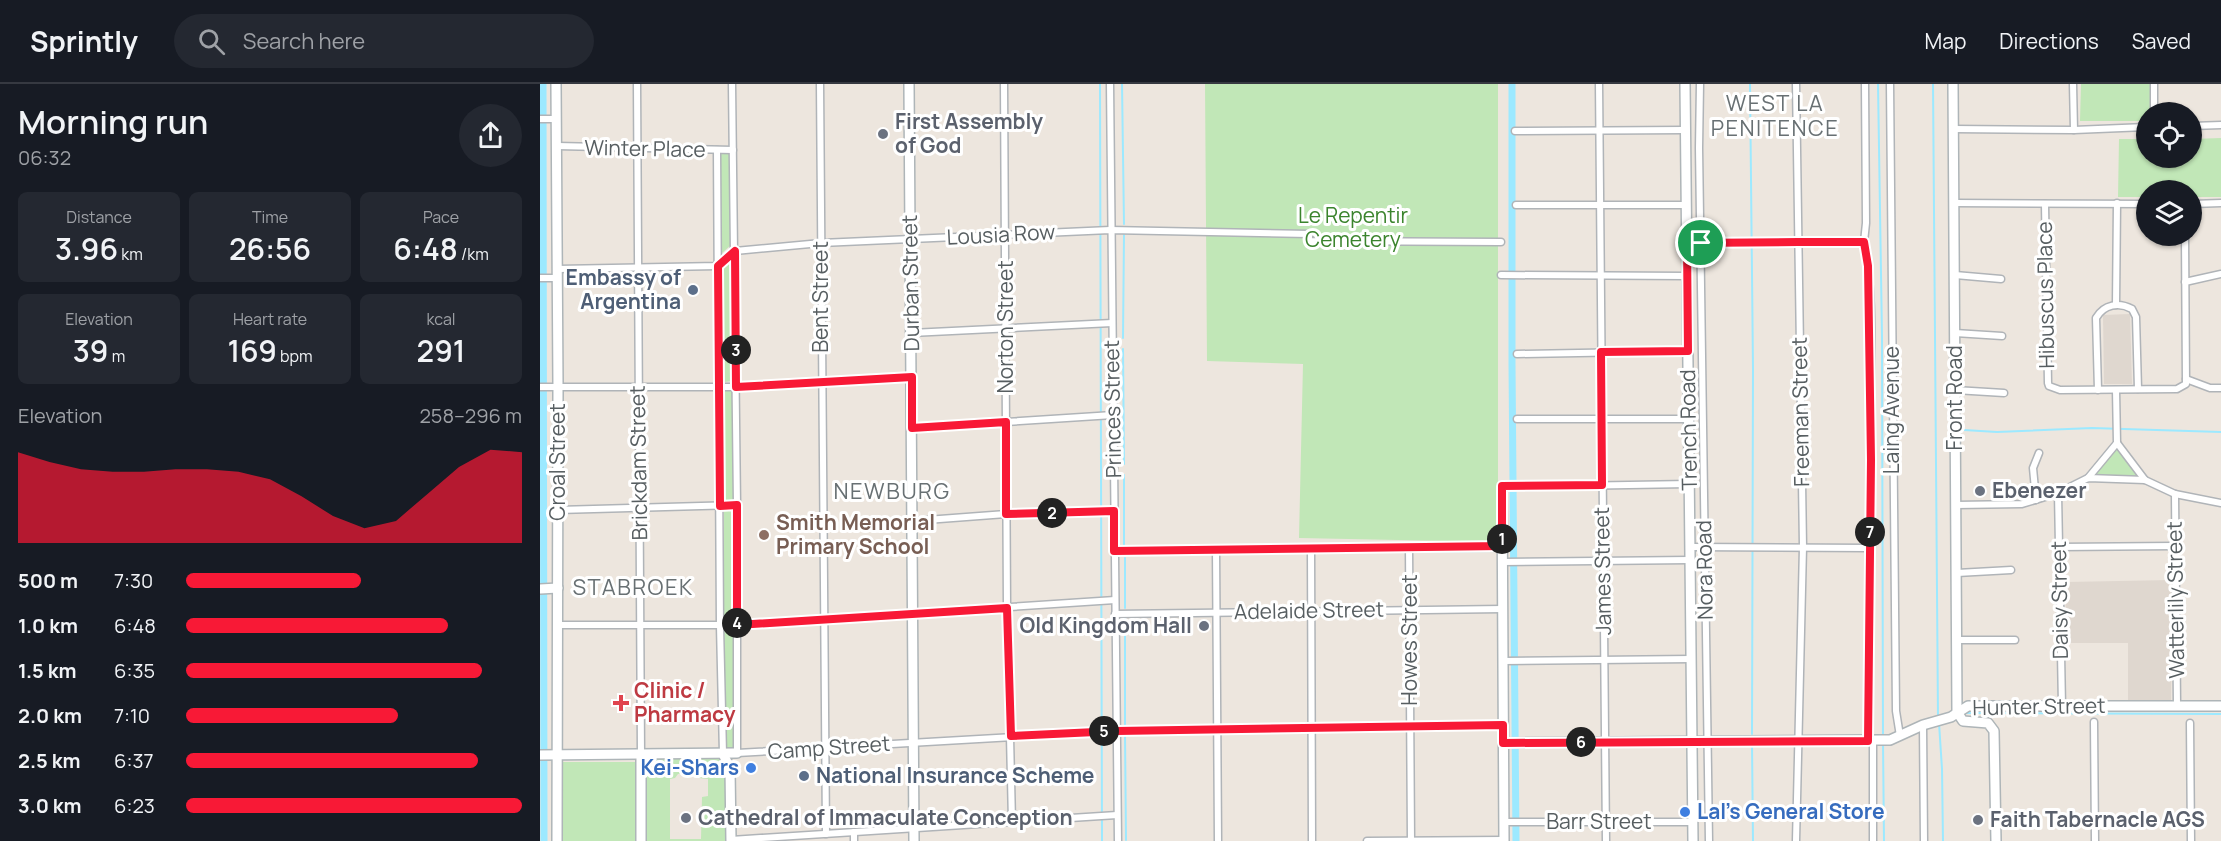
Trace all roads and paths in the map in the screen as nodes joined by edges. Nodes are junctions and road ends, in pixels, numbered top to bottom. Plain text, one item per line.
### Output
1 (556, 84) edge
2 (637, 84) edge
3 (732, 84) edge
4 (820, 84) edge
5 (909, 84) edge
6 (1004, 84) edge
7 (1110, 84) edge
8 (1599, 84) edge
9 (1685, 84) edge
10 (1700, 84) edge
11 (1796, 84) edge
12 (1865, 84) edge
13 (1890, 84) edge
14 (1953, 84) edge
15 (2073, 84) edge
16 (2154, 84) edge
17 (2154, 102) edge
18 (548, 119) edge
19 (2221, 124) edge
20 (2202, 125) edge
21 (2136, 127) edge
22 (1954, 129) junction
23 (1685, 130) junction
24 (2074, 130) junction
25 (1515, 131) dead end
26 (1599, 131) junction
27 (557, 146) junction
28 (638, 149) junction
29 (717, 150) junction
30 (733, 150) junction
31 (1954, 203) junction
32 (2117, 203) junction
33 (2221, 203) edge
34 (2045, 204) junction
35 (2136, 204) edge
36 (2202, 204) edge
37 (1516, 205) dead end
38 (1599, 205) junction
39 (1686, 205) junction
40 (1108, 230) junction
41 (1005, 235) junction
42 (910, 240) junction
43 (1501, 242) dead end
44 (1798, 242) junction
45 (1864, 242) junction
46 (821, 243) junction
47 (1687, 243) junction
48 (1701, 243) junction
49 (2185, 246) edge
50 (735, 251) junction
51 (718, 266) junction
52 (639, 268) junction
53 (2221, 274) edge
54 (554, 275) junction
55 (1501, 275) dead end
56 (1600, 276) junction
57 (1687, 276) junction
58 (1955, 276) junction
59 (540, 278) edge
60 (2001, 279) dead end
61 (2185, 282) junction
62 (2115, 305) junction
63 (1109, 324) junction
64 (1005, 328) junction
65 (911, 333) junction
66 (1955, 333) junction
67 (2002, 336) dead end
68 (1688, 351) junction
69 (1601, 352) junction
70 (1517, 354) dead end
71 (912, 377) junction
72 (2186, 379) junction
73 (822, 383) junction
74 (544, 387) edge
75 (558, 387) junction
76 (639, 387) junction
77 (719, 387) junction
78 (736, 387) junction
79 (2221, 388) edge
80 (2138, 389) junction
81 (1955, 390) junction
82 (2098, 390) junction
83 (2116, 390) junction
84 (2004, 393) dead end
85 (1110, 415) junction
86 (1517, 419) dead end
87 (1601, 419) junction
88 (1689, 419) junction
89 (1006, 422) junction
90 (912, 428) junction
91 (2117, 442) junction
92 (2039, 453) dead end
93 (2088, 478) junction
94 (2145, 480) junction
95 (1689, 484) junction
96 (1602, 485) junction
97 (1502, 486) joint
98 (2058, 493) junction
99 (2175, 494) junction
100 (2036, 500) junction
101 (2221, 502) edge
102 (737, 505) junction
103 (1956, 505) junction
104 (720, 506) junction
105 (640, 508) junction
106 (558, 510) junction
107 (1111, 511) junction
108 (1006, 514) junction
109 (913, 520) junction
110 (1502, 546) junction
111 (2175, 546) junction
112 (1410, 547) junction
113 (1690, 547) junction
114 (1704, 547) junction
115 (1803, 547) junction
116 (2059, 547) junction
117 (1311, 548) junction
118 (1870, 548) junction
119 (1216, 549) junction
120 (1114, 551) junction
121 (1690, 560) junction
122 (1602, 561) junction
123 (1502, 562) junction
124 (2011, 570) dead end
125 (1956, 573) junction
126 (558, 588) junction
127 (544, 589) edge
128 (1115, 600) junction
129 (1007, 608) junction
130 (1503, 609) junction
131 (1410, 610) junction
132 (1311, 612) junction
133 (1217, 613) junction
134 (913, 614) junction
135 (1115, 614) junction
136 (824, 618) junction
137 (558, 625) junction
138 (737, 625) junction
139 (720, 626) junction
140 (642, 627) junction
141 (1957, 640) junction
142 (2015, 640) dead end
143 (1692, 659) junction
144 (1504, 661) junction
145 (1604, 661) junction
146 (2177, 705) junction
147 (2062, 706) junction
148 (2221, 706) edge
149 (1957, 712) junction
150 (2094, 722) dead end
151 (2190, 723) dead end
152 (1928, 724) junction
153 (1503, 725) junction
154 (1411, 726) junction
155 (1312, 728) junction
156 (1217, 729) junction
157 (1117, 731) junction
158 (1011, 736) junction
159 (1900, 736) junction
160 (1693, 740) junction
161 (1708, 740) junction
162 (1878, 740) junction
163 (1798, 741) junction
164 (1604, 742) junction
165 (914, 743) junction
166 (1507, 743) junction
167 (825, 748) junction
168 (737, 753) junction
169 (723, 754) junction
170 (540, 755) edge
171 (641, 755) junction
172 (554, 756) junction
173 (730, 768) junction
174 (1117, 815) junction
175 (1012, 822) junction
176 (1507, 822) junction
177 (1606, 822) junction
178 (1693, 822) junction
179 (914, 828) junction
180 (854, 832) junction
181 (826, 834) junction
182 (1504, 840) edge
183 (557, 841) edge
184 (641, 841) edge
185 (731, 841) edge
186 (854, 841) edge
187 (914, 841) edge
188 (1118, 841) edge
189 (1218, 841) edge
190 (1312, 841) edge
191 (1367, 841) edge
192 (1411, 841) edge
193 (1606, 841) edge
194 (1693, 841) edge
195 (1709, 841) edge
196 (1796, 841) edge
197 (1873, 841) edge
198 (1924, 841) edge
199 (1995, 841) edge
200 (2095, 841) edge
201 (2191, 841) edge

1 - 18 street, Croal Street
2 - 28 street, Brickdam Street
3 - 30 street
4 - 46 street, Bent Street
5 - 42 street, Durban Street
6 - 41 street, Norton Street
7 - 40 street, Princes Street
8 - 26 street, James Street
9 - 23 street, Trench Road
10 - 48 street, Nora Road
11 - 44 street, Freeman Street
12 - 45 street
13 - 159 street, Laing Avenue
14 - 22 street, Front Road
15 - 24 street
16 - 17 street
18 - 27 street, Croal Street
19 - 20 street
21 - 24 street
22 - 24 street
22 - 31 street, Front Road
23 - 26 street
23 - 39 street, Trench Road
25 - 26 street
26 - 38 street, James Street
27 - 28 street, Winter Place
27 - 54 street, Croal Street
28 - 29 street, Winter Place
28 - 52 street, Brickdam Street
29 - 30 street, Winter Place
29 - 51 street
30 - 50 street
31 - 34 street
31 - 58 street, Front Road
32 - 34 street
32 - 35 street
32 - 62 street
33 - 36 street
34 - 82 street, Hibuscus Place
37 - 38 street
38 - 39 street
38 - 56 street, James Street
39 - 47 street, Trench Road
40 - 41 street, Lousia Row
40 - 43 street, Lousia Row
40 - 63 street, Princes Street
41 - 42 street, Lousia Row
41 - 64 street, Norton Street
42 - 46 street, Lousia Row
42 - 65 street, Durban Street
44 - 45 street
44 - 48 street
44 - 115 street, Freeman Street
45 - 118 street
46 - 50 street, Lousia Row
46 - 73 street, Bent Street
47 - 48 street
47 - 57 street, Trench Road
48 - 114 street, Nora Road
49 - 61 street
50 - 51 street
50 - 78 street
51 - 52 street
51 - 77 street
52 - 54 street
52 - 76 street, Brickdam Street
53 - 61 street
54 - 59 street
54 - 75 street, Croal Street
55 - 56 street
56 - 57 street
56 - 69 street, James Street
57 - 68 street, Trench Road
58 - 60 street
58 - 66 street, Front Road
61 - 72 street
62 - 80 street
62 - 82 street
63 - 64 street
63 - 85 street, Princes Street
64 - 65 street
64 - 89 street, Norton Street
65 - 71 street, Durban Street
66 - 67 street
66 - 81 street, Front Road
68 - 69 street
68 - 88 street, Trench Road
69 - 70 street
69 - 87 street, James Street
71 - 73 street
71 - 90 street, Durban Street
72 - 79 street
72 - 80 street, Hibuscus Place
73 - 78 street
73 - 136 street, Bent Street
74 - 75 street
75 - 76 street
75 - 106 street, Croal Street
76 - 77 street
76 - 105 street, Brickdam Street
77 - 78 street
77 - 104 street
78 - 102 street
80 - 83 street, Hibuscus Place
81 - 84 street
81 - 103 street, Front Road
82 - 83 street, Hibuscus Place
83 - 91 street
85 - 89 street
85 - 107 street, Princes Street
86 - 87 street
87 - 88 street
87 - 96 street, James Street
88 - 95 street, Trench Road
89 - 90 street
89 - 108 street, Norton Street
90 - 109 street, Durban Street
91 - 93 street
91 - 94 street
92 - 100 street
93 - 94 street
93 - 98 street
94 - 99 street
95 - 96 street
95 - 113 street, Trench Road
96 - 97 street
96 - 122 street, James Street
97 - 110 street
98 - 100 street
98 - 116 street, Daisy Street
99 - 101 street
99 - 111 street, Watterlily Street
100 - 103 street
102 - 104 street
102 - 138 street
103 - 125 street, Front Road
104 - 105 street
104 - 139 street
105 - 106 street
105 - 140 street, Brickdam Street
106 - 126 street, Croal Street
107 - 108 street
107 - 120 street, Princes Street
108 - 109 street
108 - 129 street, Norton Street
109 - 134 street, Durban Street
110 - 112 street
110 - 123 street
111 - 116 street
111 - 146 street, Watterlily Street
112 - 117 street
112 - 131 street, Howes Street
113 - 114 street
113 - 121 street, Trench Road
114 - 115 street
114 - 161 street, Nora Road
115 - 118 street
115 - 163 street, Freeman Street
116 - 147 street, Daisy Street
117 - 119 street
117 - 132 street
118 - 162 street
119 - 120 street
119 - 133 street
120 - 128 street, Princes Street
121 - 122 street
121 - 143 street, Trench Road
122 - 123 street
122 - 145 street, James Street
123 - 130 street
124 - 125 street
125 - 141 street, Front Road
126 - 127 street
126 - 137 street, Croal Street
128 - 129 street
128 - 135 street, Princes Street
129 - 134 street
129 - 158 street, Norton Street
130 - 131 street, Adelaide Street
130 - 144 street
131 - 132 street, Adelaide Street
131 - 154 street, Howes Street
132 - 133 street, Adelaide Street
132 - 155 street
133 - 135 street, Adelaide Street
133 - 156 street
134 - 136 street
134 - 165 street, Durban Street
135 - 157 street, Princes Street
136 - 138 street
136 - 167 street, Bent Street
137 - 140 street
137 - 172 street, Croal Street
138 - 139 street
138 - 168 street
139 - 140 street
139 - 169 street
140 - 171 street, Brickdam Street
141 - 142 street
141 - 149 street, Front Road
143 - 145 street
143 - 160 street, Trench Road
144 - 145 street
144 - 153 street
145 - 164 street, James Street
146 - 147 street, Hunter Street
146 - 148 street, Hunter Street
147 - 149 street, Hunter Street
149 - 152 street, Hunter Street
149 - 199 street
150 - 200 street
151 - 201 street
152 - 159 street, Hunter Street
152 - 198 street
153 - 154 street, Camp Street
153 - 166 street
154 - 155 street, Camp Street
154 - 192 street, Howes Street
155 - 156 street, Camp Street
155 - 190 street
156 - 157 street, Camp Street
156 - 189 street
157 - 158 street, Camp Street
157 - 174 street, Princes Street
158 - 165 street, Camp Street
158 - 175 street, Norton Street
159 - 162 street, Hunter Street
160 - 161 street, Hunter Street
160 - 164 street, Hunter Street
160 - 178 street, Trench Road
161 - 163 street, Hunter Street
161 - 195 street, Nora Road
162 - 163 street, Hunter Street
162 - 197 street
163 - 196 street, Freeman Street
164 - 166 street, Hunter Street
164 - 177 street, James Street
165 - 167 street, Camp Street
165 - 179 street, Durban Street
166 - 176 street
167 - 168 street, Camp Street
167 - 181 street, Bent Street
168 - 169 street, Camp Street
168 - 173 street
169 - 171 street, Camp Street
169 - 173 street
170 - 172 street, Camp Street
171 - 172 street, Camp Street
171 - 184 street, Brickdam Street
172 - 183 street, Croal Street
173 - 185 street
174 - 175 street
174 - 188 street, Princes Street
175 - 179 street
176 - 177 street, Barr Street
176 - 182 street
177 - 178 street, Barr Street
177 - 193 street, James Street
178 - 194 street, Trench Road
179 - 180 street
179 - 187 street, Durban Street
180 - 181 street
180 - 186 street
181 - 185 street
182 - 192 street
191 - 192 street

